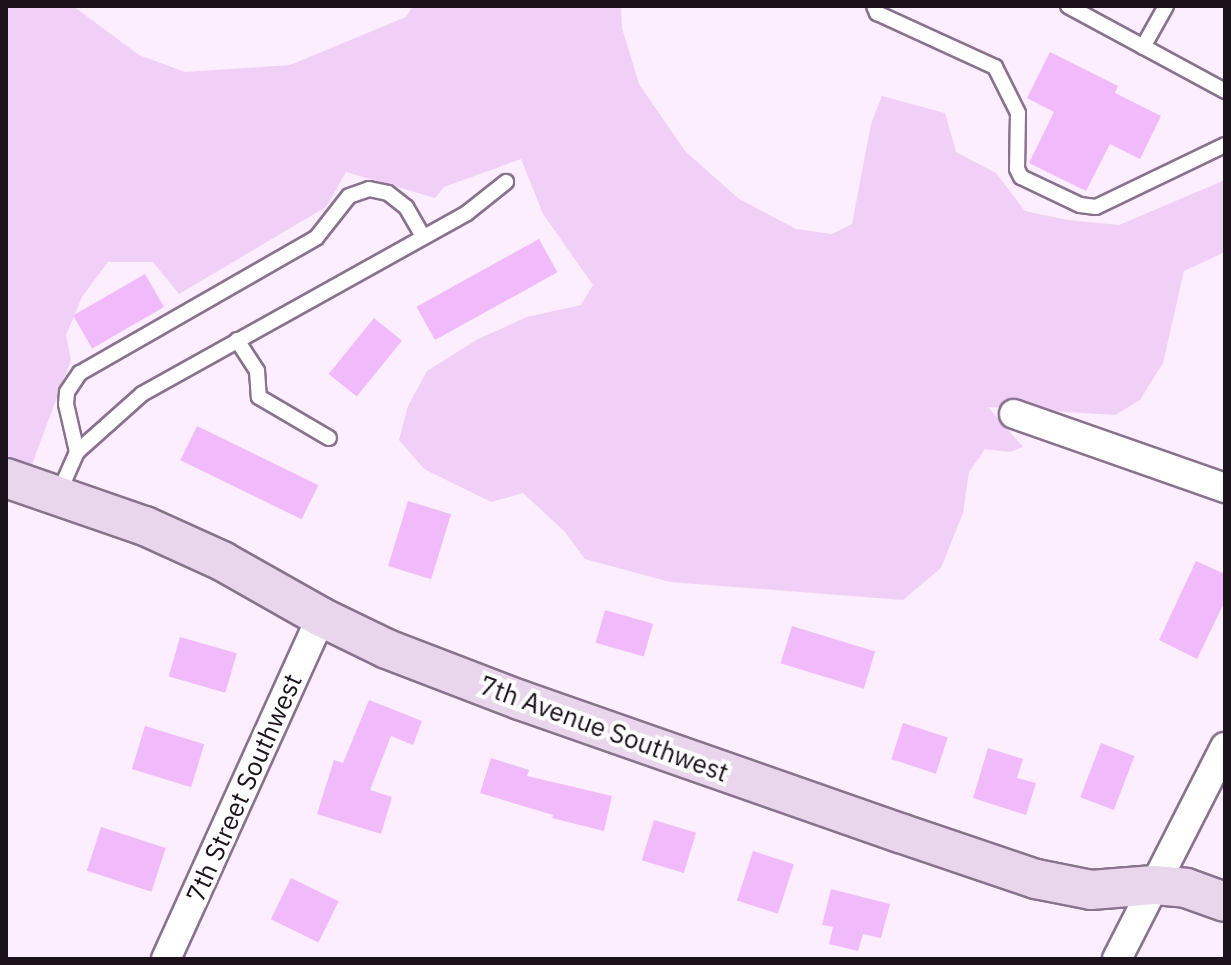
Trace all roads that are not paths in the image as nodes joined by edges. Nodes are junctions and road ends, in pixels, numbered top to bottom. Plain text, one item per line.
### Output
1 (874, 6) edge
2 (1068, 6) edge
3 (1166, 6) edge
4 (1143, 47) junction
5 (1225, 91) edge
6 (1225, 145) edge
7 (506, 182) dead end
8 (423, 236) junction
9 (237, 340) junction
10 (1014, 414) dead end
11 (329, 438) dead end
12 (77, 452) junction
13 (6, 478) edge
14 (1225, 488) edge
15 (57, 496) junction
16 (321, 617) junction
17 (1225, 747) edge
18 (1154, 885) junction
19 (1225, 902) edge
20 (166, 959) edge
21 (1117, 959) edge

1 - 6 lane
2 - 4 lane
3 - 4 lane
4 - 5 lane
7 - 8 lane
8 - 9 lane
8 - 12 lane
9 - 11 lane
9 - 12 lane
10 - 14 street
12 - 15 lane
13 - 15 street, 7th Avenue Southwest
15 - 16 street, 7th Avenue Southwest
16 - 18 street, 7th Avenue Southwest
16 - 20 street, 7th Street Southwest
17 - 18 street
18 - 19 street, 7th Avenue Southwest
18 - 21 street

